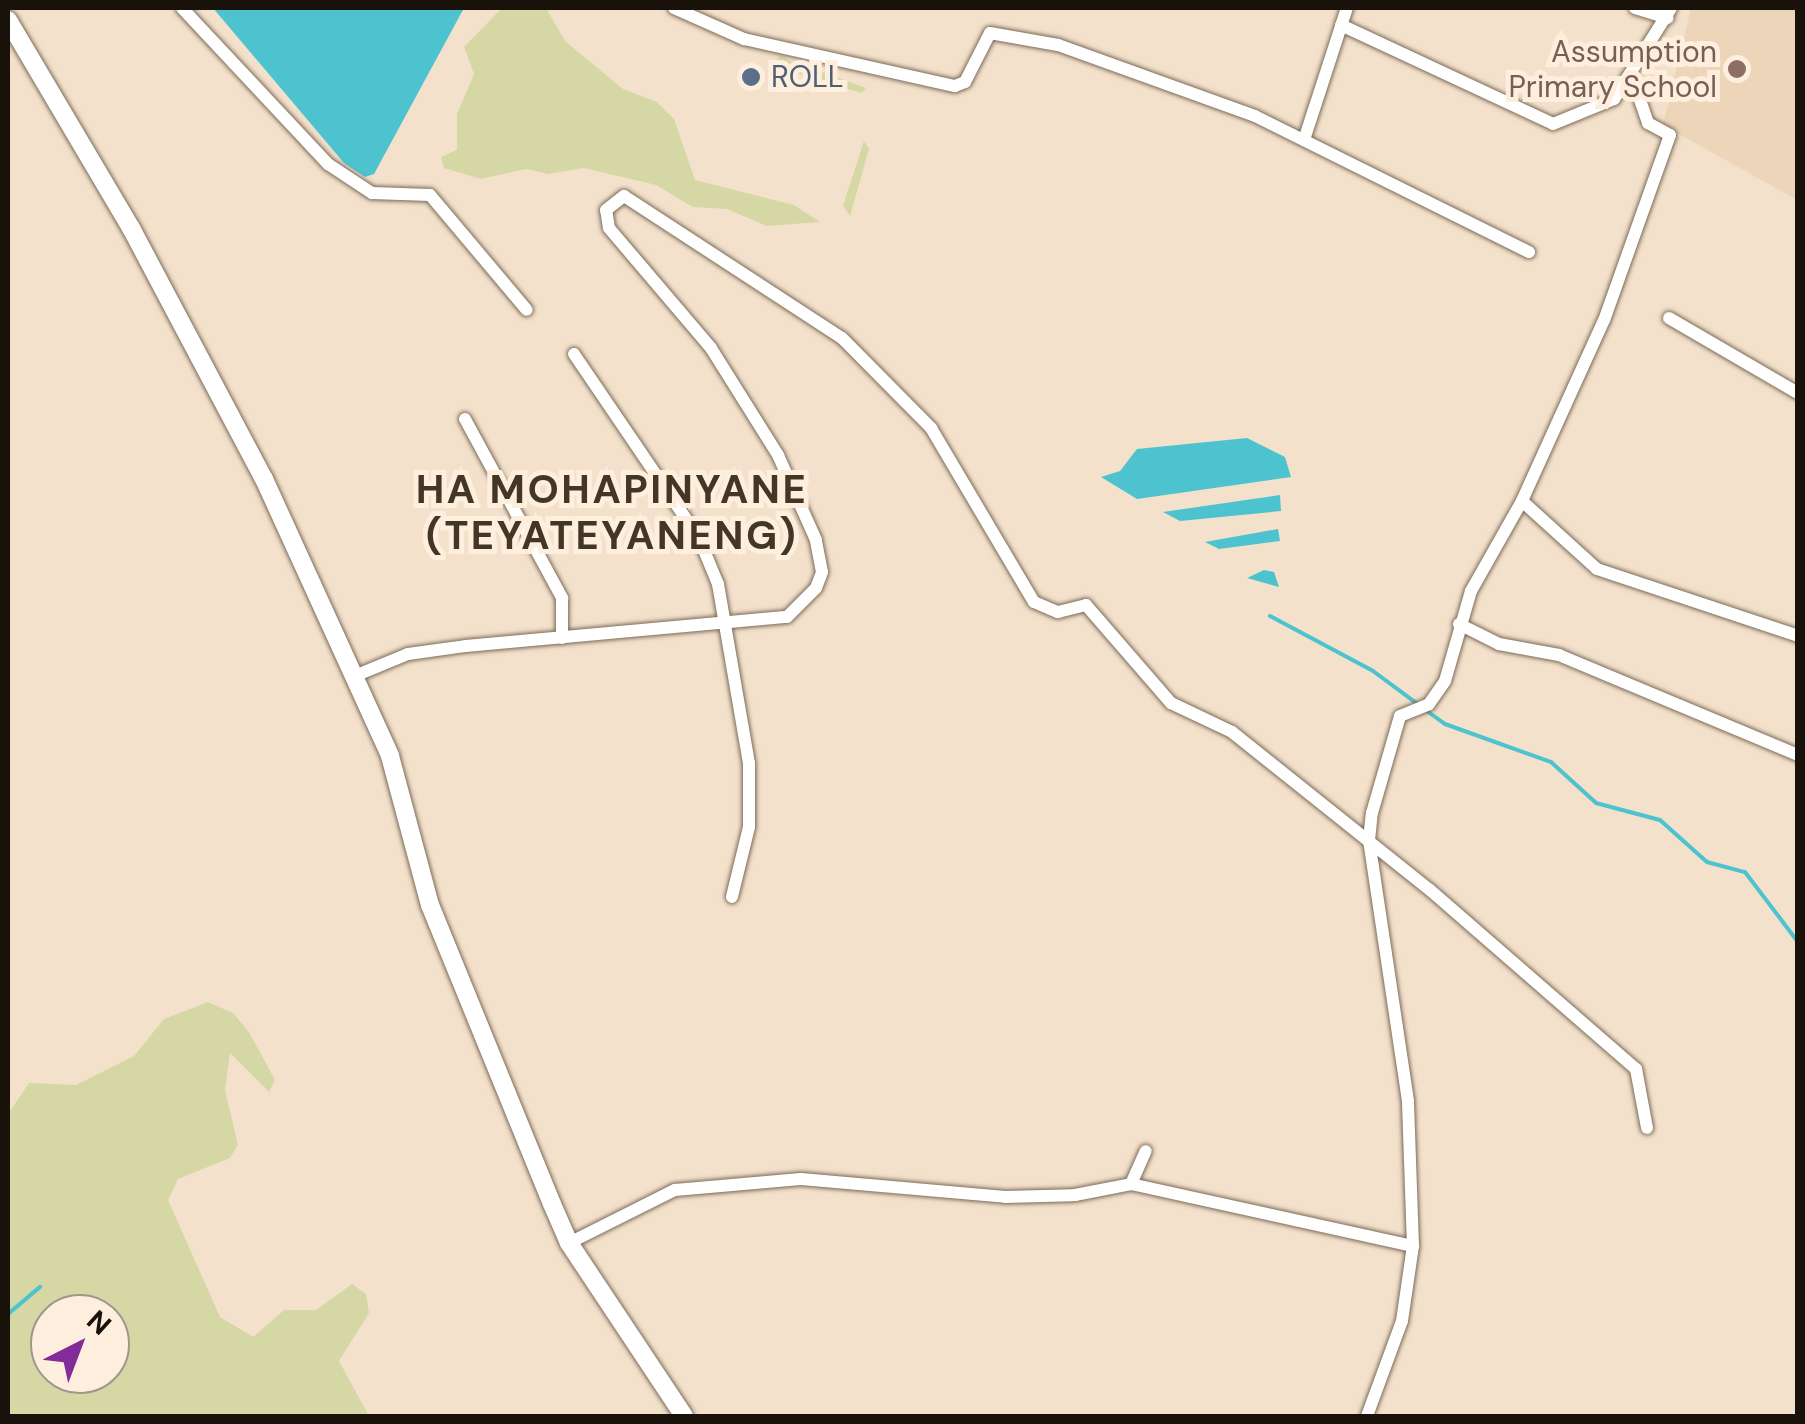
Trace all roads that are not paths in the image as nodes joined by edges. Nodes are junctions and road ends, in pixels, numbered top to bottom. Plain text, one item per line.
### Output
1 (182, 8) edge
2 (674, 8) edge
3 (1347, 8) edge
4 (1635, 8) edge
5 (1669, 13) edge
6 (8, 20) edge
7 (1340, 25) junction
8 (1632, 78) junction
9 (1304, 140) junction
10 (1529, 252) dead end
11 (526, 310) dead end
12 (1669, 318) dead end
13 (574, 354) dead end
14 (1798, 393) edge
15 (464, 419) dead end
16 (1522, 501) junction
17 (1460, 624) junction
18 (729, 626) junction
19 (1798, 636) edge
20 (562, 638) junction
21 (357, 675) junction
22 (1798, 754) edge
23 (1369, 840) junction
24 (732, 897) dead end
25 (1647, 1128) dead end
26 (1146, 1151) dead end
27 (1131, 1184) junction
28 (569, 1243) junction
29 (1413, 1246) junction
30 (684, 1416) edge
31 (1367, 1416) edge

1 - 11 street
2 - 9 street
3 - 7 street
4 - 5 street
5 - 8 street
6 - 21 main road
7 - 8 street
7 - 9 street
8 - 16 street
9 - 10 street
12 - 14 street
13 - 18 street
15 - 20 street
16 - 17 street
16 - 19 street
17 - 22 street
17 - 23 street
18 - 20 street
18 - 23 street
18 - 24 street
20 - 21 street
21 - 28 main road
23 - 25 street
23 - 29 street
26 - 27 street
27 - 28 street
27 - 29 street
28 - 30 main road
29 - 31 street

